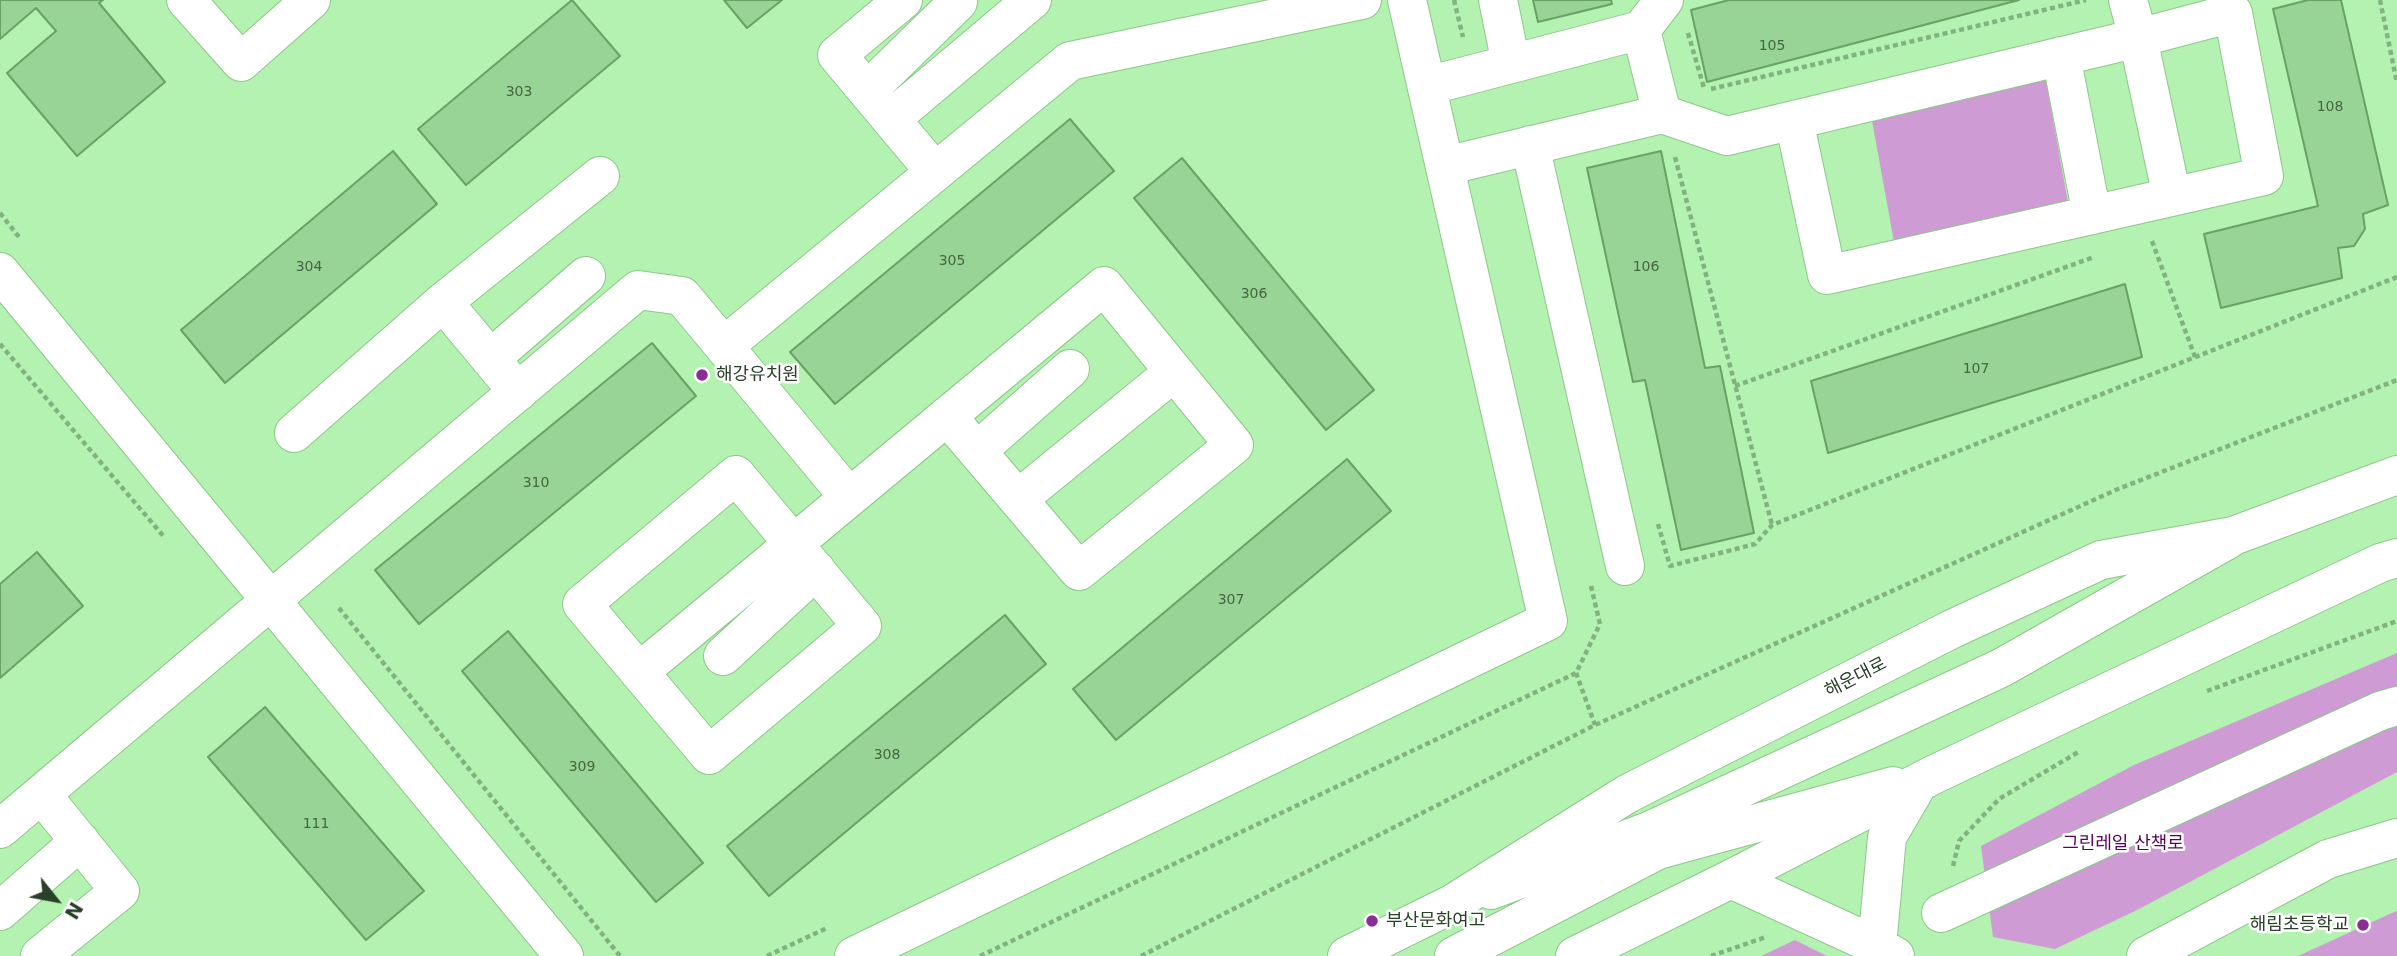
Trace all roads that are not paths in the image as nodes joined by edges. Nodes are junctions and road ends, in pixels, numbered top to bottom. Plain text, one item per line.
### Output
1 (186, 0) edge
2 (311, 0) edge
3 (903, 0) edge
4 (1032, 0) edge
5 (1362, 0) edge
6 (1407, 0) edge
7 (1498, 0) edge
8 (1664, 0) edge
9 (2128, 0) edge
10 (958, 2) dead end
11 (1641, 30) junction
12 (2138, 38) junction
13 (2061, 56) junction
14 (1511, 64) junction
15 (1427, 86) junction
16 (879, 105) junction
17 (1794, 120) junction
18 (1667, 131) junction
19 (1530, 145) junction
20 (1445, 166) junction
21 (934, 172) junction
22 (600, 176) dead end
23 (2172, 197) junction
24 (2092, 215) junction
25 (0, 272) edge
26 (586, 276) dead end
27 (443, 302) junction
28 (724, 346) junction
29 (490, 359) junction
30 (1070, 369) dead end
31 (1174, 372) junction
32 (518, 392) junction
33 (947, 416) junction
34 (294, 433) dead end
35 (977, 451) junction
36 (2397, 475) edge
37 (849, 497) junction
38 (1018, 499) junction
39 (2234, 536) junction
40 (805, 557) junction
41 (2397, 558) edge
42 (1625, 566) dead end
43 (271, 601) junction
44 (723, 656) dead end
45 (639, 672) junction
46 (2397, 706) edge
47 (1925, 780) junction
48 (41, 795) junction
49 (0, 829) edge
50 (2397, 838) edge
51 (80, 841) junction
52 (1731, 879) junction
53 (1452, 904) junction
54 (0, 911) edge
55 (1941, 913) road end
56 (1886, 951) edge
57 (40, 956) edge
58 (564, 956) edge
59 (854, 956) edge
60 (1347, 956) edge
61 (1454, 956) edge
62 (1575, 956) edge
63 (2146, 956) edge

1 - 2 street
3 - 16 street
4 - 16 street
5 - 21 street
6 - 15 street
7 - 14 street
8 - 11 street
9 - 12 street
10 - 16 street
11 - 14 street
11 - 18 street
12 - 13 street
12 - 23 street
12 - 23 street
13 - 17 street
13 - 24 street
14 - 15 street
15 - 20 street
16 - 21 street
17 - 18 street
17 - 24 street
18 - 19 street
19 - 20 street
19 - 42 street
20 - 59 street
21 - 28 street
22 - 27 street
23 - 24 street
25 - 43 street
26 - 29 street
27 - 29 street
27 - 34 street
28 - 32 street
28 - 37 street
29 - 32 street
30 - 35 street
31 - 33 street
31 - 38 street
31 - 38 street
32 - 43 street
33 - 35 street
33 - 37 street
35 - 38 street
36 - 39 street, 해운대로
37 - 40 street
39 - 53 street
39 - 53 street, 해운대로
40 - 44 street
40 - 45 street
40 - 45 street
40 - 45 street
41 - 47 street
43 - 48 street
43 - 58 street
46 - 55 street
47 - 52 street
47 - 56 street
47 - 61 street
48 - 49 street
48 - 51 street
50 - 63 street
51 - 54 street
51 - 57 street
52 - 56 street
52 - 62 street
53 - 60 street, 해운대로

